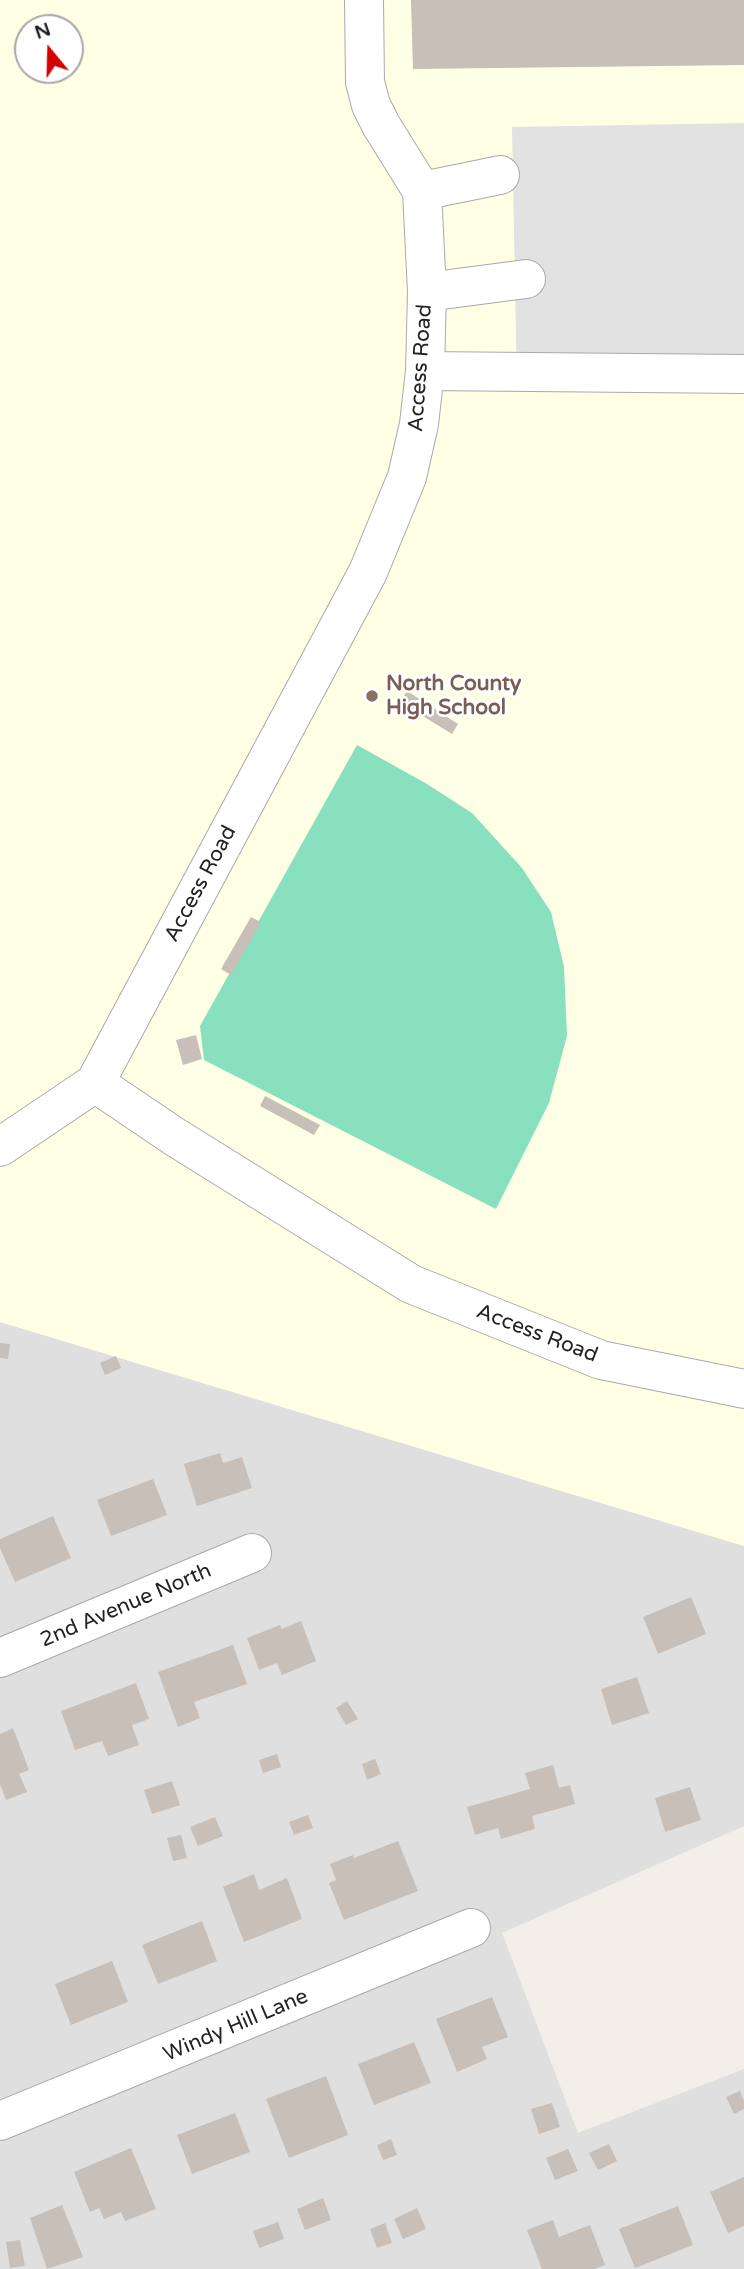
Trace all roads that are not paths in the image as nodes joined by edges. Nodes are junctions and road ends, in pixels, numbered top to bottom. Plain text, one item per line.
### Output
1 (364, 0) edge
2 (500, 175) dead end
3 (422, 191) junction
4 (526, 279) dead end
5 (427, 292) junction
6 (425, 370) junction
7 (744, 374) edge
8 (95, 1083) junction
9 (0, 1147) edge
10 (744, 1389) edge
11 (252, 1553) dead end
12 (0, 1658) edge
13 (471, 1928) dead end
14 (0, 2121) edge

1 - 3 street, Access Road
2 - 3 street
3 - 5 street, Access Road
4 - 5 street
5 - 6 street, Access Road
6 - 7 street
6 - 8 street, Access Road
8 - 9 street
8 - 10 street, Access Road
11 - 12 street, 2nd Avenue North
13 - 14 street, Windy Hill Lane

